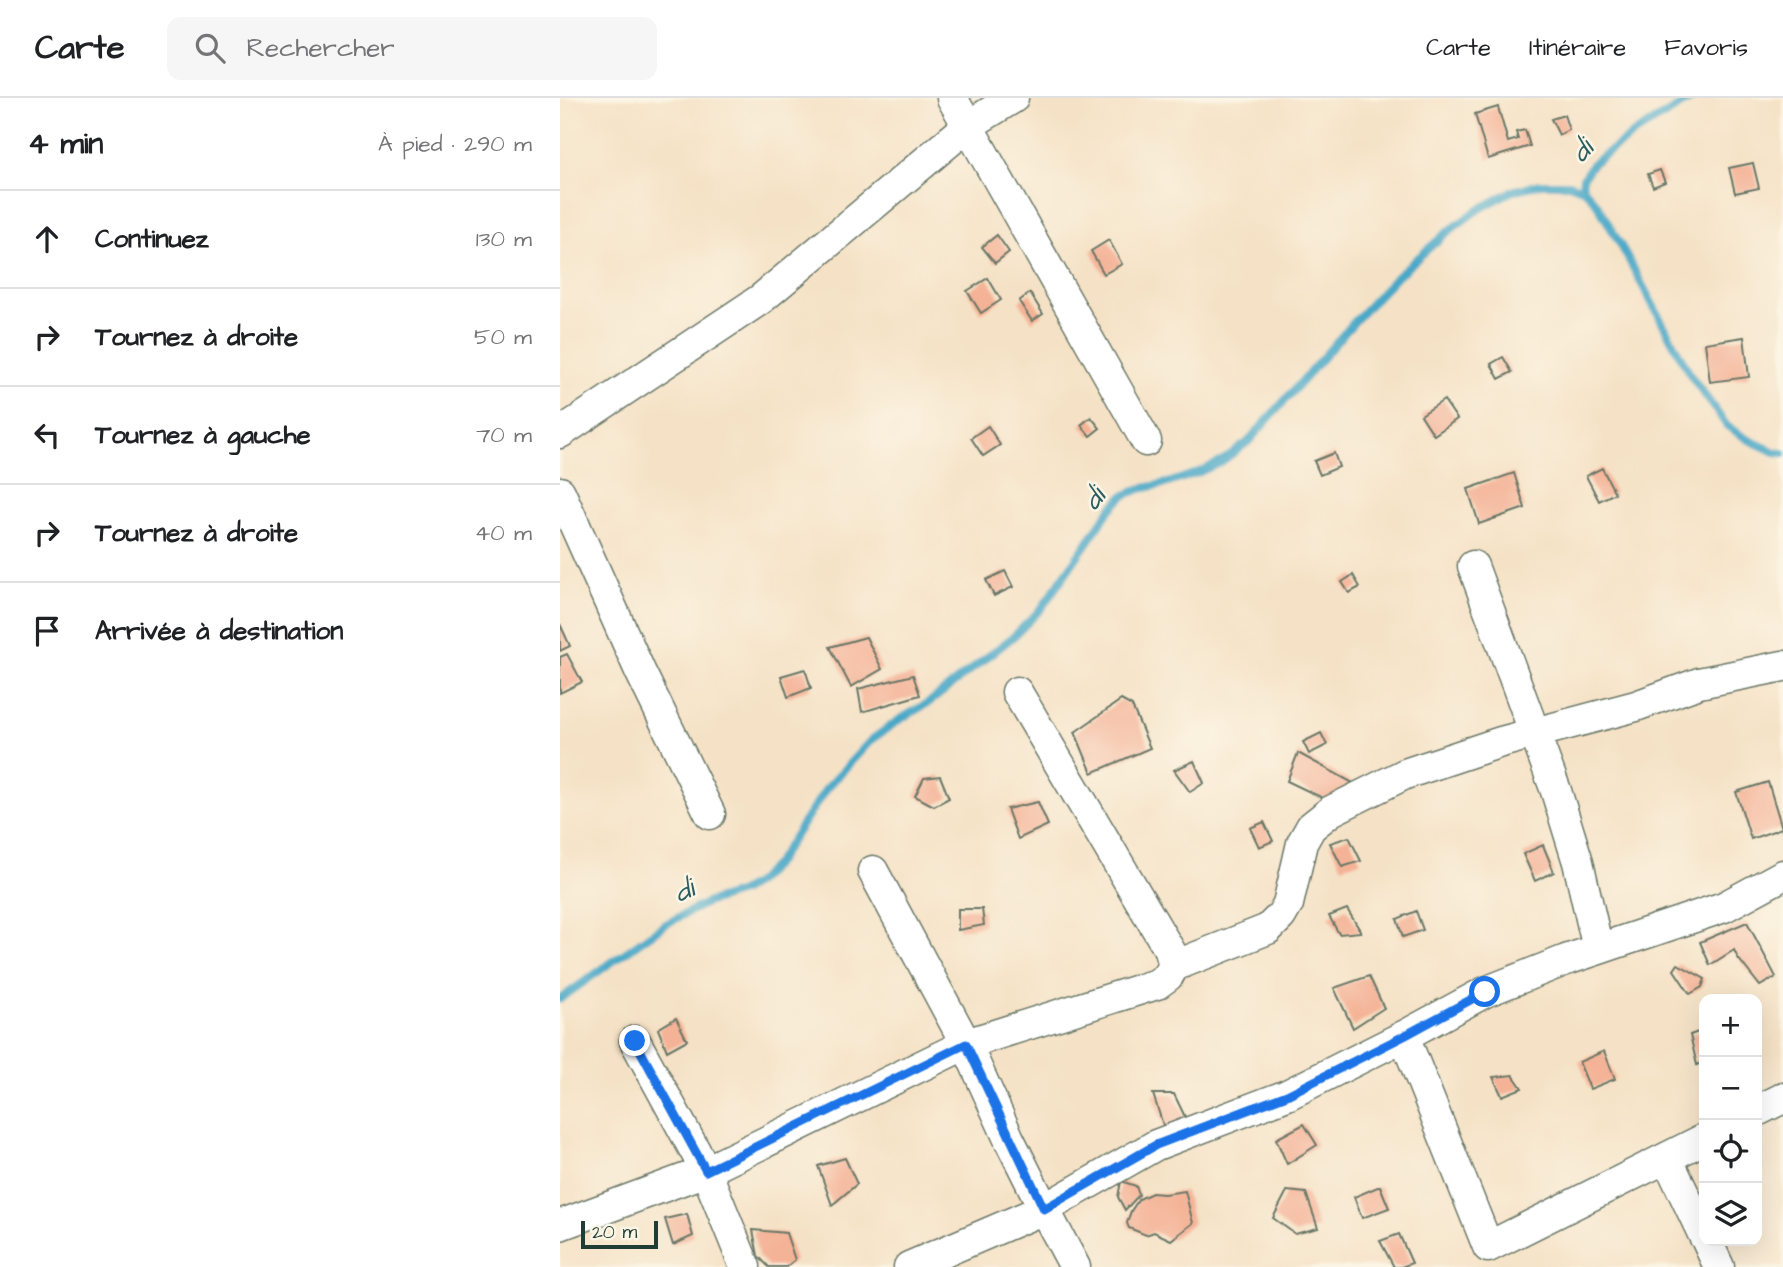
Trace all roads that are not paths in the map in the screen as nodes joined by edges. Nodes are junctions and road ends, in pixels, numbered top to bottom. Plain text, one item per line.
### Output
1 (952, 98) edge
2 (1013, 98) edge
3 (969, 125) junction
4 (560, 433) edge
5 (1146, 441) dead end
6 (560, 492) edge
7 (1473, 566) dead end
8 (1783, 666) edge
9 (1017, 692) dead end
10 (1534, 733) junction
11 (710, 814) dead end
12 (873, 871) dead end
13 (1783, 875) edge
14 (1598, 949) junction
15 (1174, 966) junction
16 (1404, 1036) junction
17 (635, 1041) dead end
18 (966, 1044) junction
19 (1783, 1098) edge
20 (1762, 1108) edge
21 (1699, 1142) edge
22 (1667, 1158) junction
23 (706, 1171) junction
24 (1044, 1209) junction
25 (560, 1225) edge
26 (1699, 1225) edge
27 (1709, 1246) edge
28 (745, 1267) edge
29 (909, 1267) edge
30 (1075, 1267) edge
31 (1719, 1267) edge

1 - 3 street
2 - 3 street
3 - 4 street
3 - 5 street
6 - 11 street
7 - 10 street
8 - 10 street
9 - 15 street
10 - 14 street
10 - 15 street
12 - 18 street
13 - 14 street
14 - 16 street
15 - 18 street
16 - 22 street
16 - 24 street
17 - 23 street
18 - 23 street
18 - 24 street
19 - 20 street
21 - 22 street
22 - 26 street
23 - 25 street
23 - 28 street
24 - 29 street
24 - 30 street
27 - 31 street

